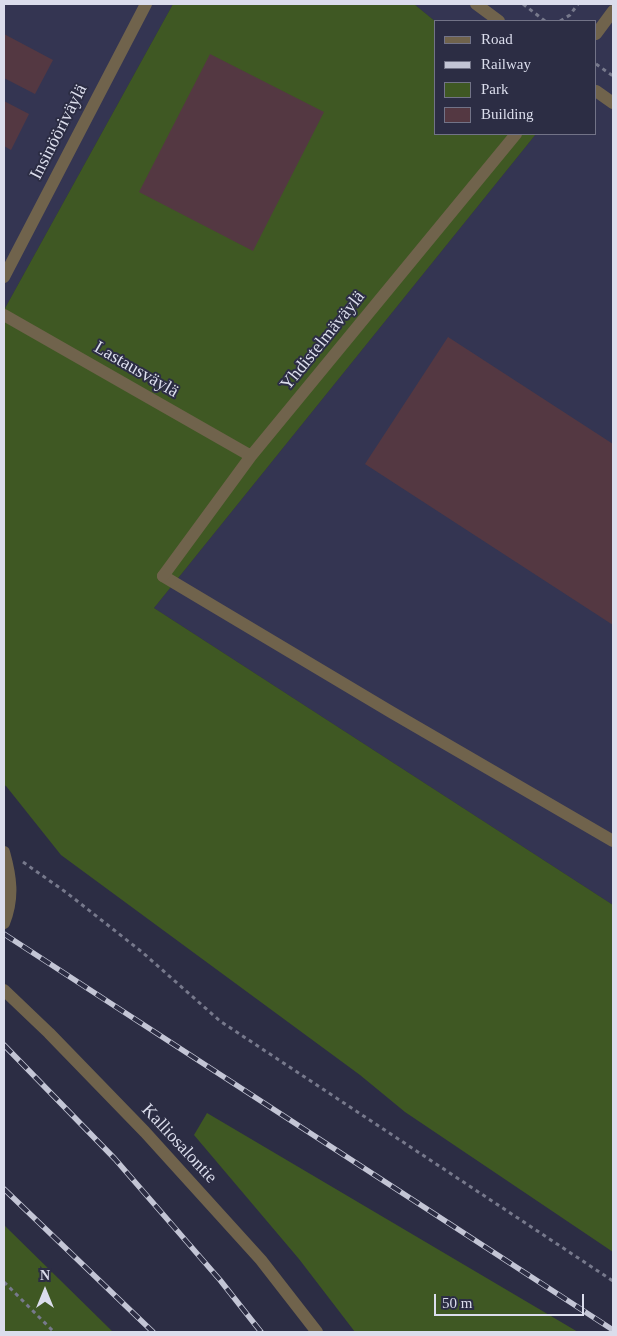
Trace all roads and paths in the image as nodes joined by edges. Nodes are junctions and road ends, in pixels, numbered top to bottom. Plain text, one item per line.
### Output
1 (146, 4) edge
2 (476, 4) edge
3 (523, 4) edge
4 (578, 4) edge
5 (613, 11) edge
6 (498, 20) edge
7 (544, 20) edge
8 (562, 20) edge
9 (597, 33) edge
10 (597, 65) edge
11 (613, 76) edge
12 (597, 92) edge
13 (613, 103) edge
14 (515, 135) edge
15 (4, 277) edge
16 (4, 315) edge
17 (251, 456) junction
18 (613, 841) edge
19 (4, 852) edge
20 (20, 860) dead end
21 (4, 923) edge
22 (4, 990) edge
23 (613, 1281) edge
24 (4, 1282) edge
25 (54, 1332) edge
26 (317, 1332) edge

1 - 15 street, Insinööriväylä
2 - 6 street
3 - 7 path
4 - 8 path
5 - 9 street
10 - 11 path
12 - 13 street
14 - 17 street, Yhdistelmäväylä
16 - 17 street, Lastausväylä
17 - 18 street, Yhdistelmäväylä
19 - 21 street
20 - 23 path
22 - 26 street, Kalliosalontie
24 - 25 path

